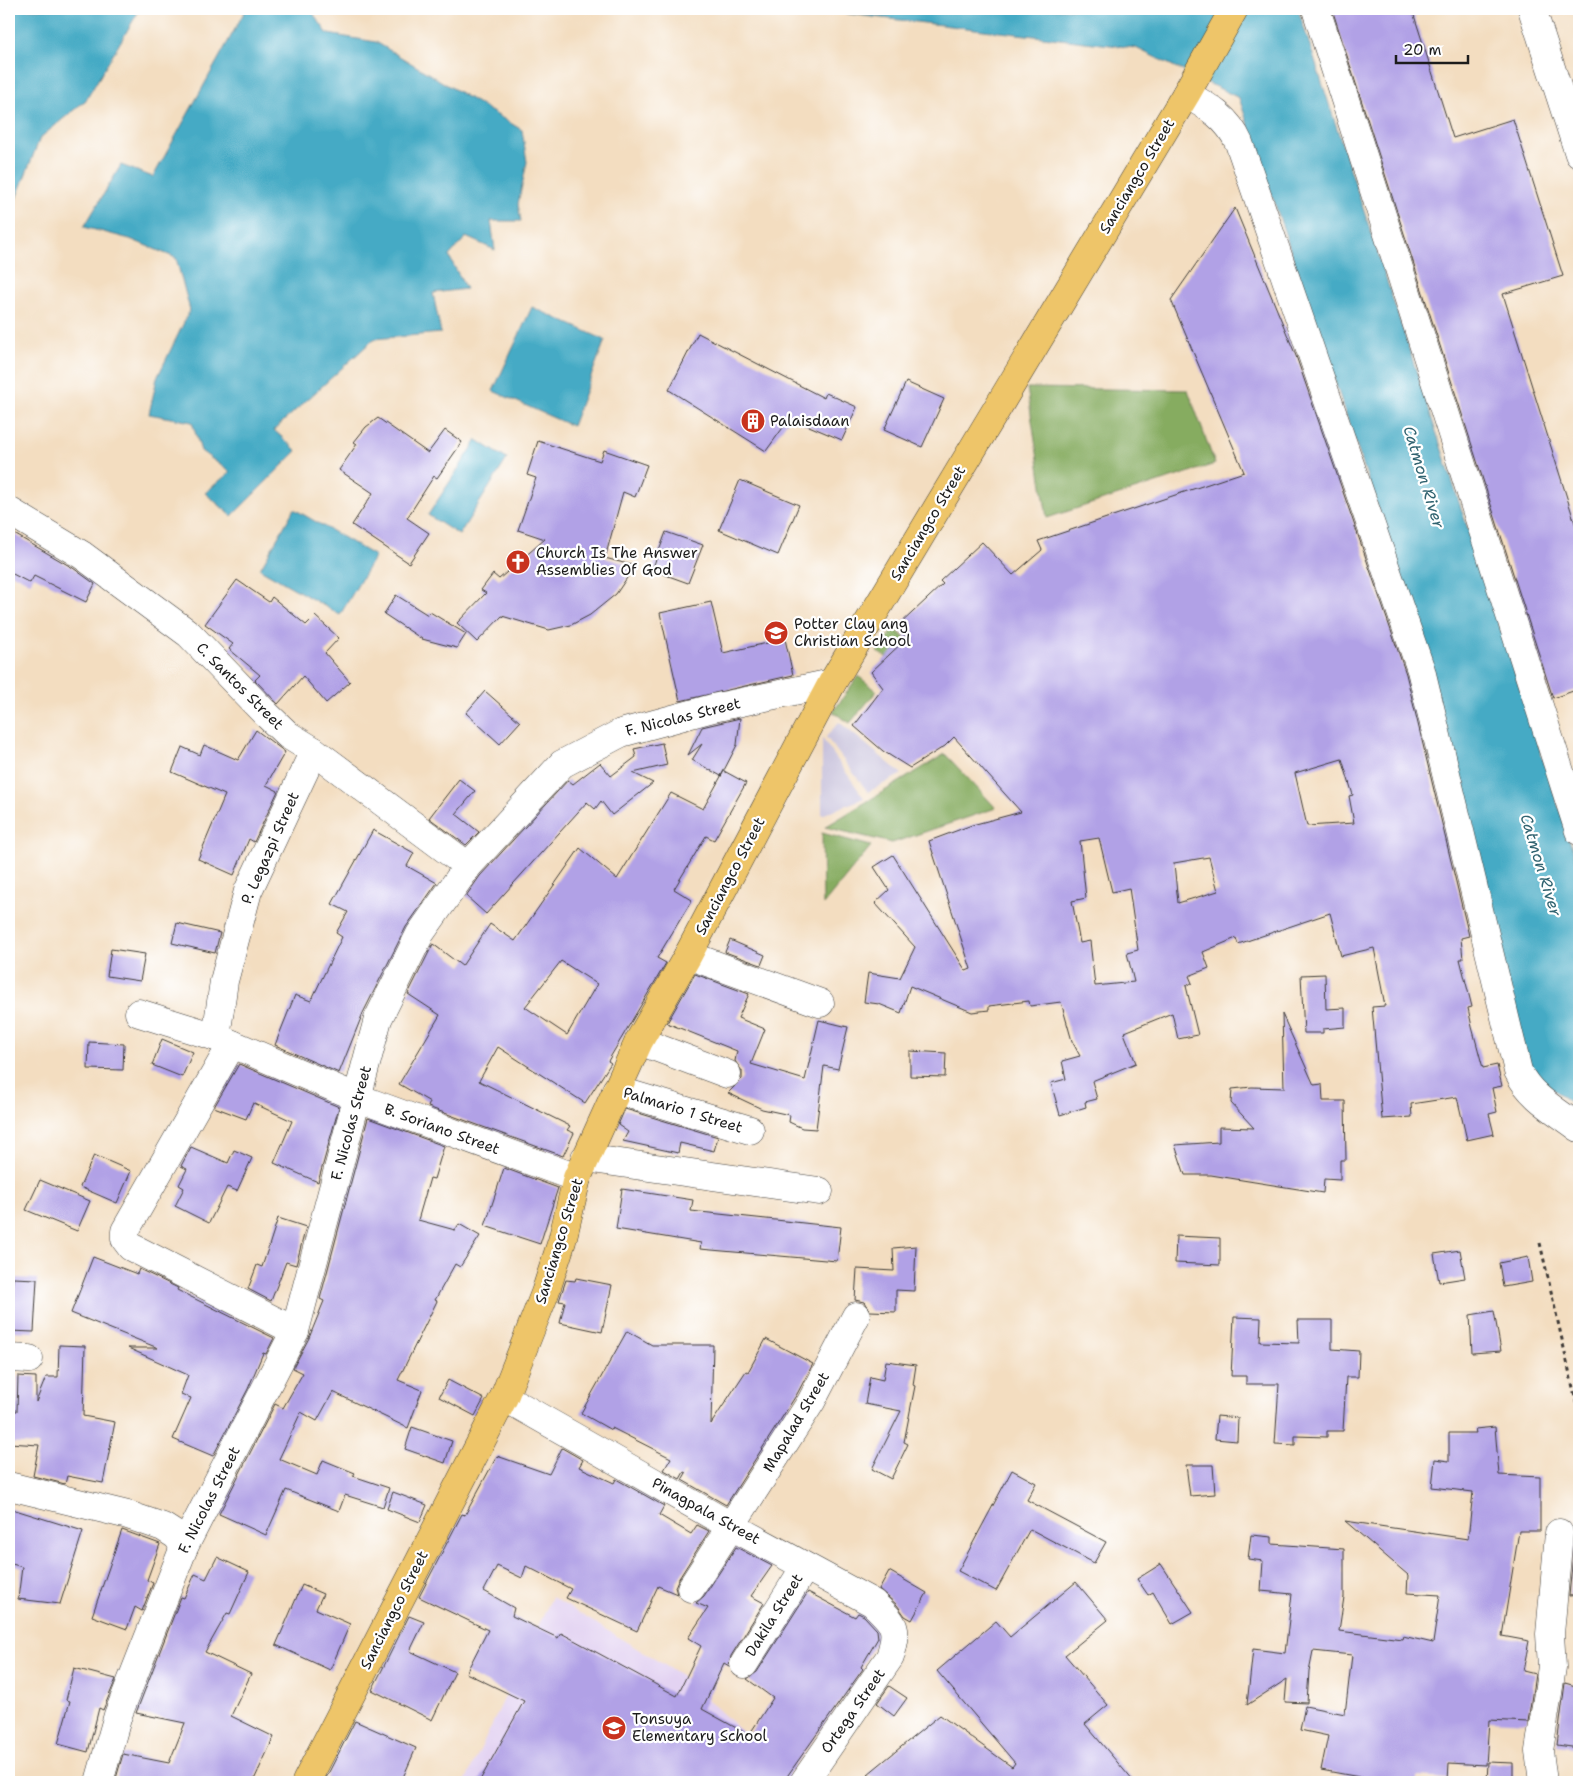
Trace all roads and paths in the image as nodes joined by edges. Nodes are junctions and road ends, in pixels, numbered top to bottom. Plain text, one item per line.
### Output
1 (1234, 9) edge
2 (1316, 9) edge
3 (1532, 9) edge
4 (1190, 87) junction
5 (1579, 154) edge
6 (9, 511) edge
7 (832, 683) junction
8 (314, 750) junction
9 (1579, 832) edge
10 (468, 866) junction
11 (688, 955) junction
12 (820, 1003) dead end
13 (139, 1013) dead end
14 (224, 1040) junction
15 (639, 1041) junction
16 (727, 1074) dead end
17 (616, 1090) junction
18 (358, 1098) junction
19 (1579, 1128) edge
20 (750, 1130) dead end
21 (581, 1168) junction
22 (819, 1191) dead end
23 (1540, 1243) dead end
24 (856, 1316) dead end
25 (295, 1331) junction
26 (504, 1397) junction
27 (1579, 1414) edge
28 (9, 1486) edge
29 (731, 1526) junction
30 (1558, 1533) dead end
31 (184, 1547) junction
32 (805, 1567) junction
33 (691, 1588) dead end
34 (896, 1636) joint
35 (744, 1664) dead end
36 (99, 1782) edge
37 (306, 1782) edge
38 (804, 1782) edge
39 (1543, 1782) edge

1 - 4 main road, Sanciangco Street
2 - 9 street
3 - 5 street
4 - 7 main road, Sanciangco Street
4 - 19 street
6 - 8 street, C. Santos Street
7 - 10 street, F. Nicolas Street
7 - 11 main road, Sanciangco Street
8 - 10 street, C. Santos Street
8 - 14 street, P. Legazpi Street
10 - 18 street, F. Nicolas Street
11 - 12 street
11 - 15 main road, Sanciangco Street
13 - 14 street, B. Soriano Street
14 - 18 street, B. Soriano Street
14 - 25 street
15 - 16 street
15 - 17 main road, Sanciangco Street
17 - 20 street, Palmario 1 Street
17 - 21 main road, Sanciangco Street
18 - 21 street, B. Soriano Street
18 - 25 street, F. Nicolas Street
21 - 22 street, B. Soriano Street
21 - 26 main road, Sanciangco Street
23 - 27 path
24 - 29 street, Mapalad Street
25 - 31 street, F. Nicolas Street
26 - 29 street, Pinagpala Street
26 - 37 main road, Sanciangco Street
28 - 31 street
29 - 32 street, Pinagpala Street
29 - 33 street, Mapalad Street
30 - 39 street
31 - 36 street, F. Nicolas Street
32 - 34 street, Pinagpala Street
32 - 35 street, Dakila Street
34 - 38 street, Ortega Street

